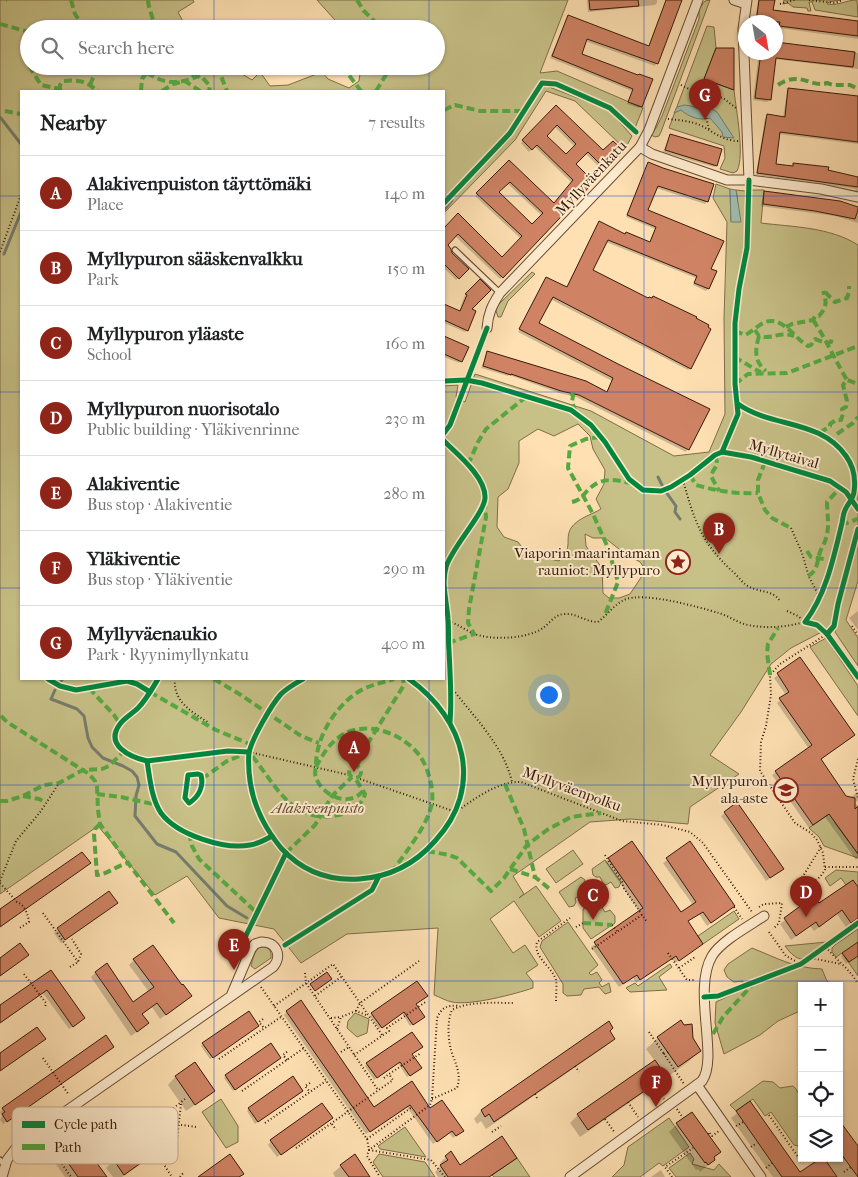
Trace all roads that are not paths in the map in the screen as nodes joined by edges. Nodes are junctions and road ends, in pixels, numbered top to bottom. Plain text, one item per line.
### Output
1 (698, 0) edge
2 (734, 0) edge
3 (746, 2) edge
4 (640, 147) junction
5 (749, 180) junction
6 (858, 197) edge
7 (456, 250) dead end
8 (500, 294) junction
9 (487, 328) dead end
10 (761, 918) road end
11 (231, 996) junction
12 (697, 1085) junction
13 (72, 1107) edge
14 (12, 1152) edge
15 (3, 1162) edge
16 (763, 1173) edge
17 (2, 1177) edge
18 (570, 1177) edge

1 - 4 street, Myllyväenkatu
2 - 3 street
3 - 5 street
4 - 5 street
4 - 8 street, Myllyväenkatu
5 - 6 street
7 - 8 lane
8 - 9 street, Myllyväenkatu
10 - 12 street
11 - 11 street
11 - 13 street
12 - 16 street
12 - 18 street
14 - 15 street
15 - 17 street

